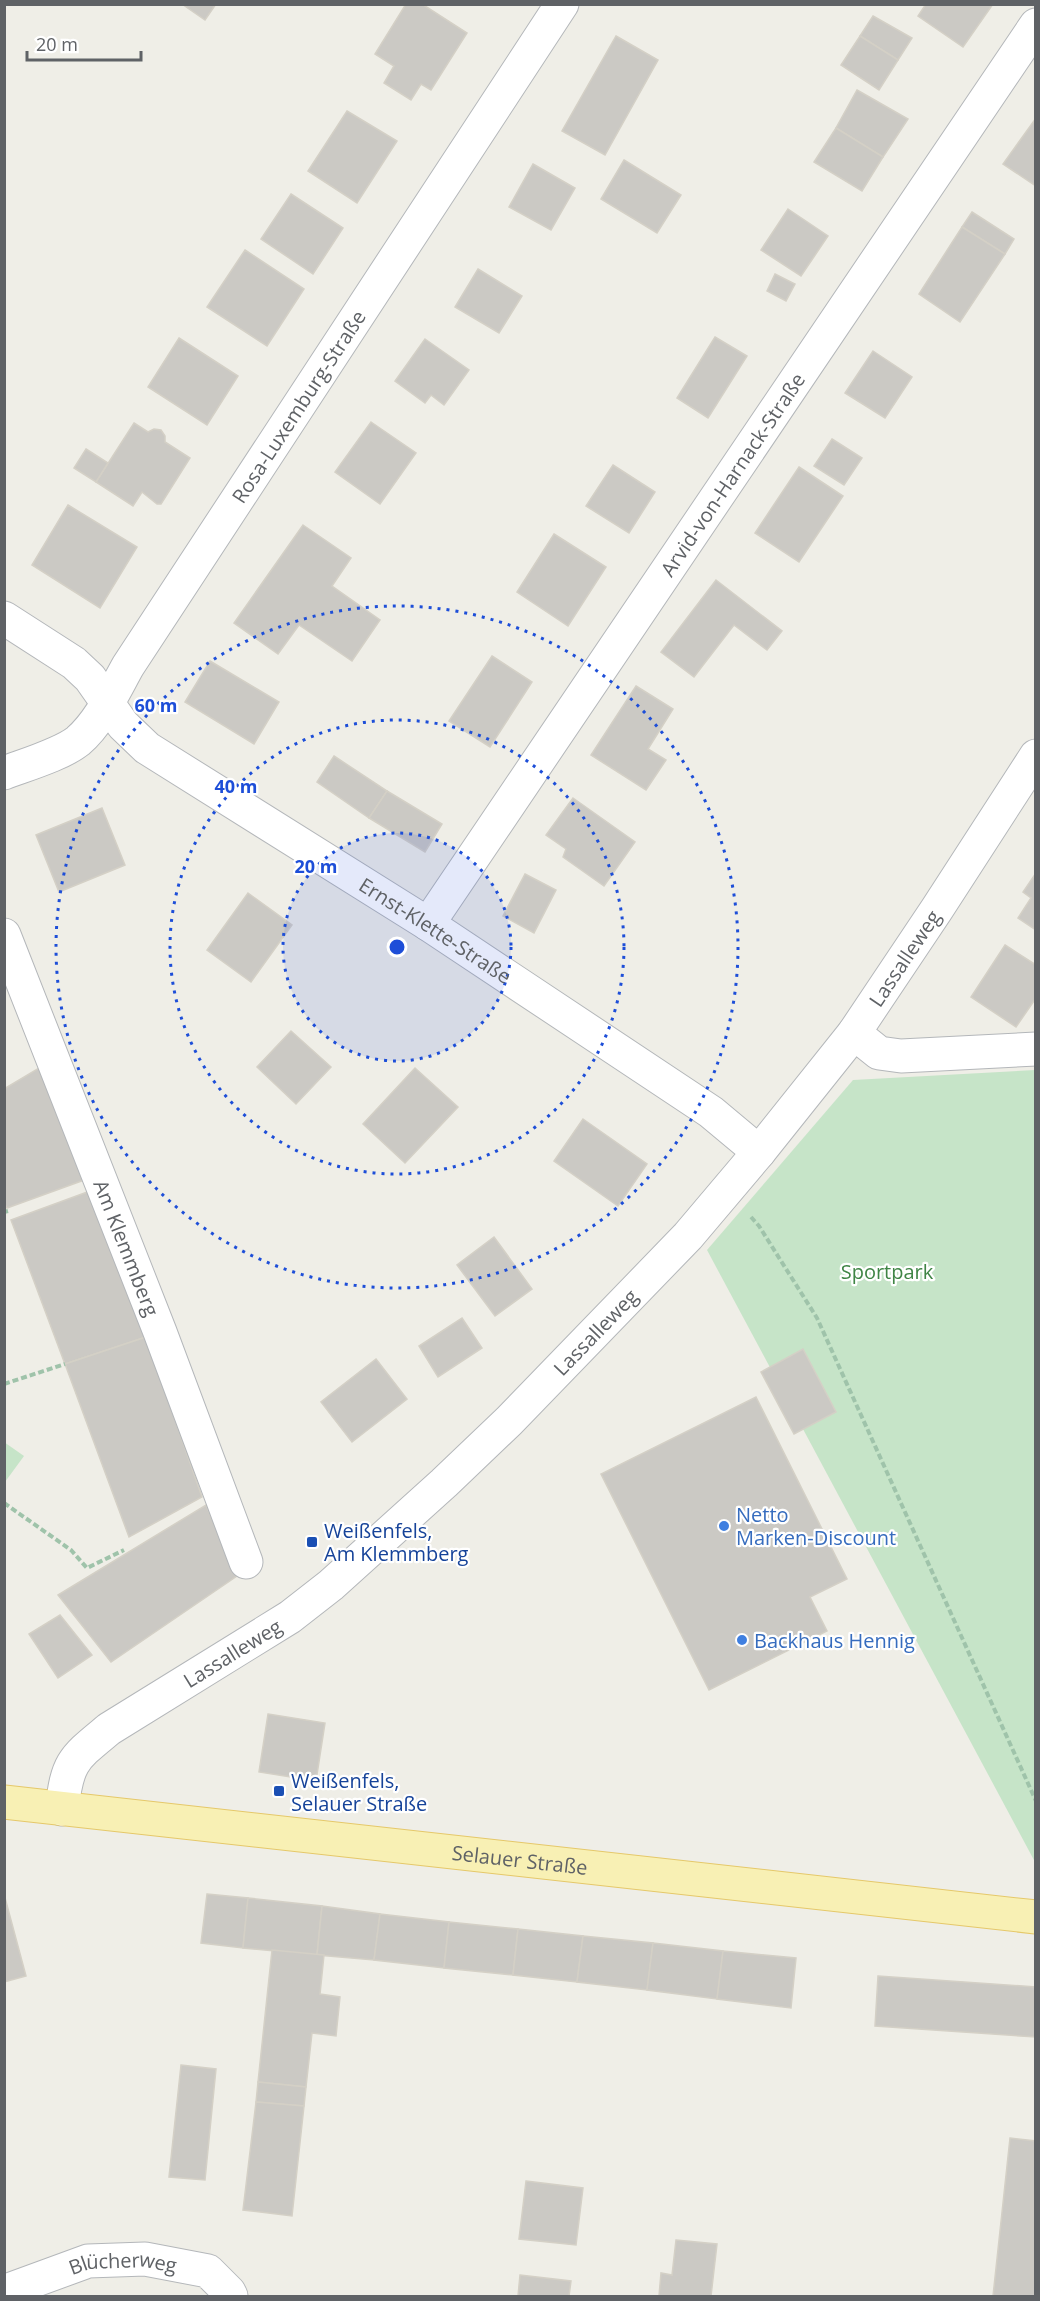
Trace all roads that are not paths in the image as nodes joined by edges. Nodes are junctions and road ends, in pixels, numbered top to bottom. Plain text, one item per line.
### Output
1 (562, 4) edge
2 (1035, 24) edge
3 (4, 618) edge
4 (107, 702) junction
5 (1035, 756) edge
6 (4, 773) edge
7 (428, 924) junction
8 (4, 935) edge
9 (854, 1033) junction
10 (1035, 1049) edge
11 (759, 1152) junction
12 (246, 1562) dead end
13 (4, 1803) edge
14 (62, 1809) junction
15 (1035, 1917) edge
16 (6, 2292) edge
17 (231, 2296) edge

1 - 4 street, Rosa-Luxemburg-Straße
2 - 7 street, Arvid-von-Harnack-Straße
3 - 4 street, Ernst-Klette-Straße
4 - 6 street, Rosa-Luxemburg-Straße
4 - 7 street, Ernst-Klette-Straße
5 - 9 street, Lassalleweg
7 - 11 street, Ernst-Klette-Straße
8 - 12 street, Am Klemmberg
9 - 10 street
9 - 11 street, Lassalleweg
11 - 14 street, Lassalleweg
13 - 14 main road, Selauer Straße
14 - 15 main road, Selauer Straße
16 - 17 street, Blücherweg

